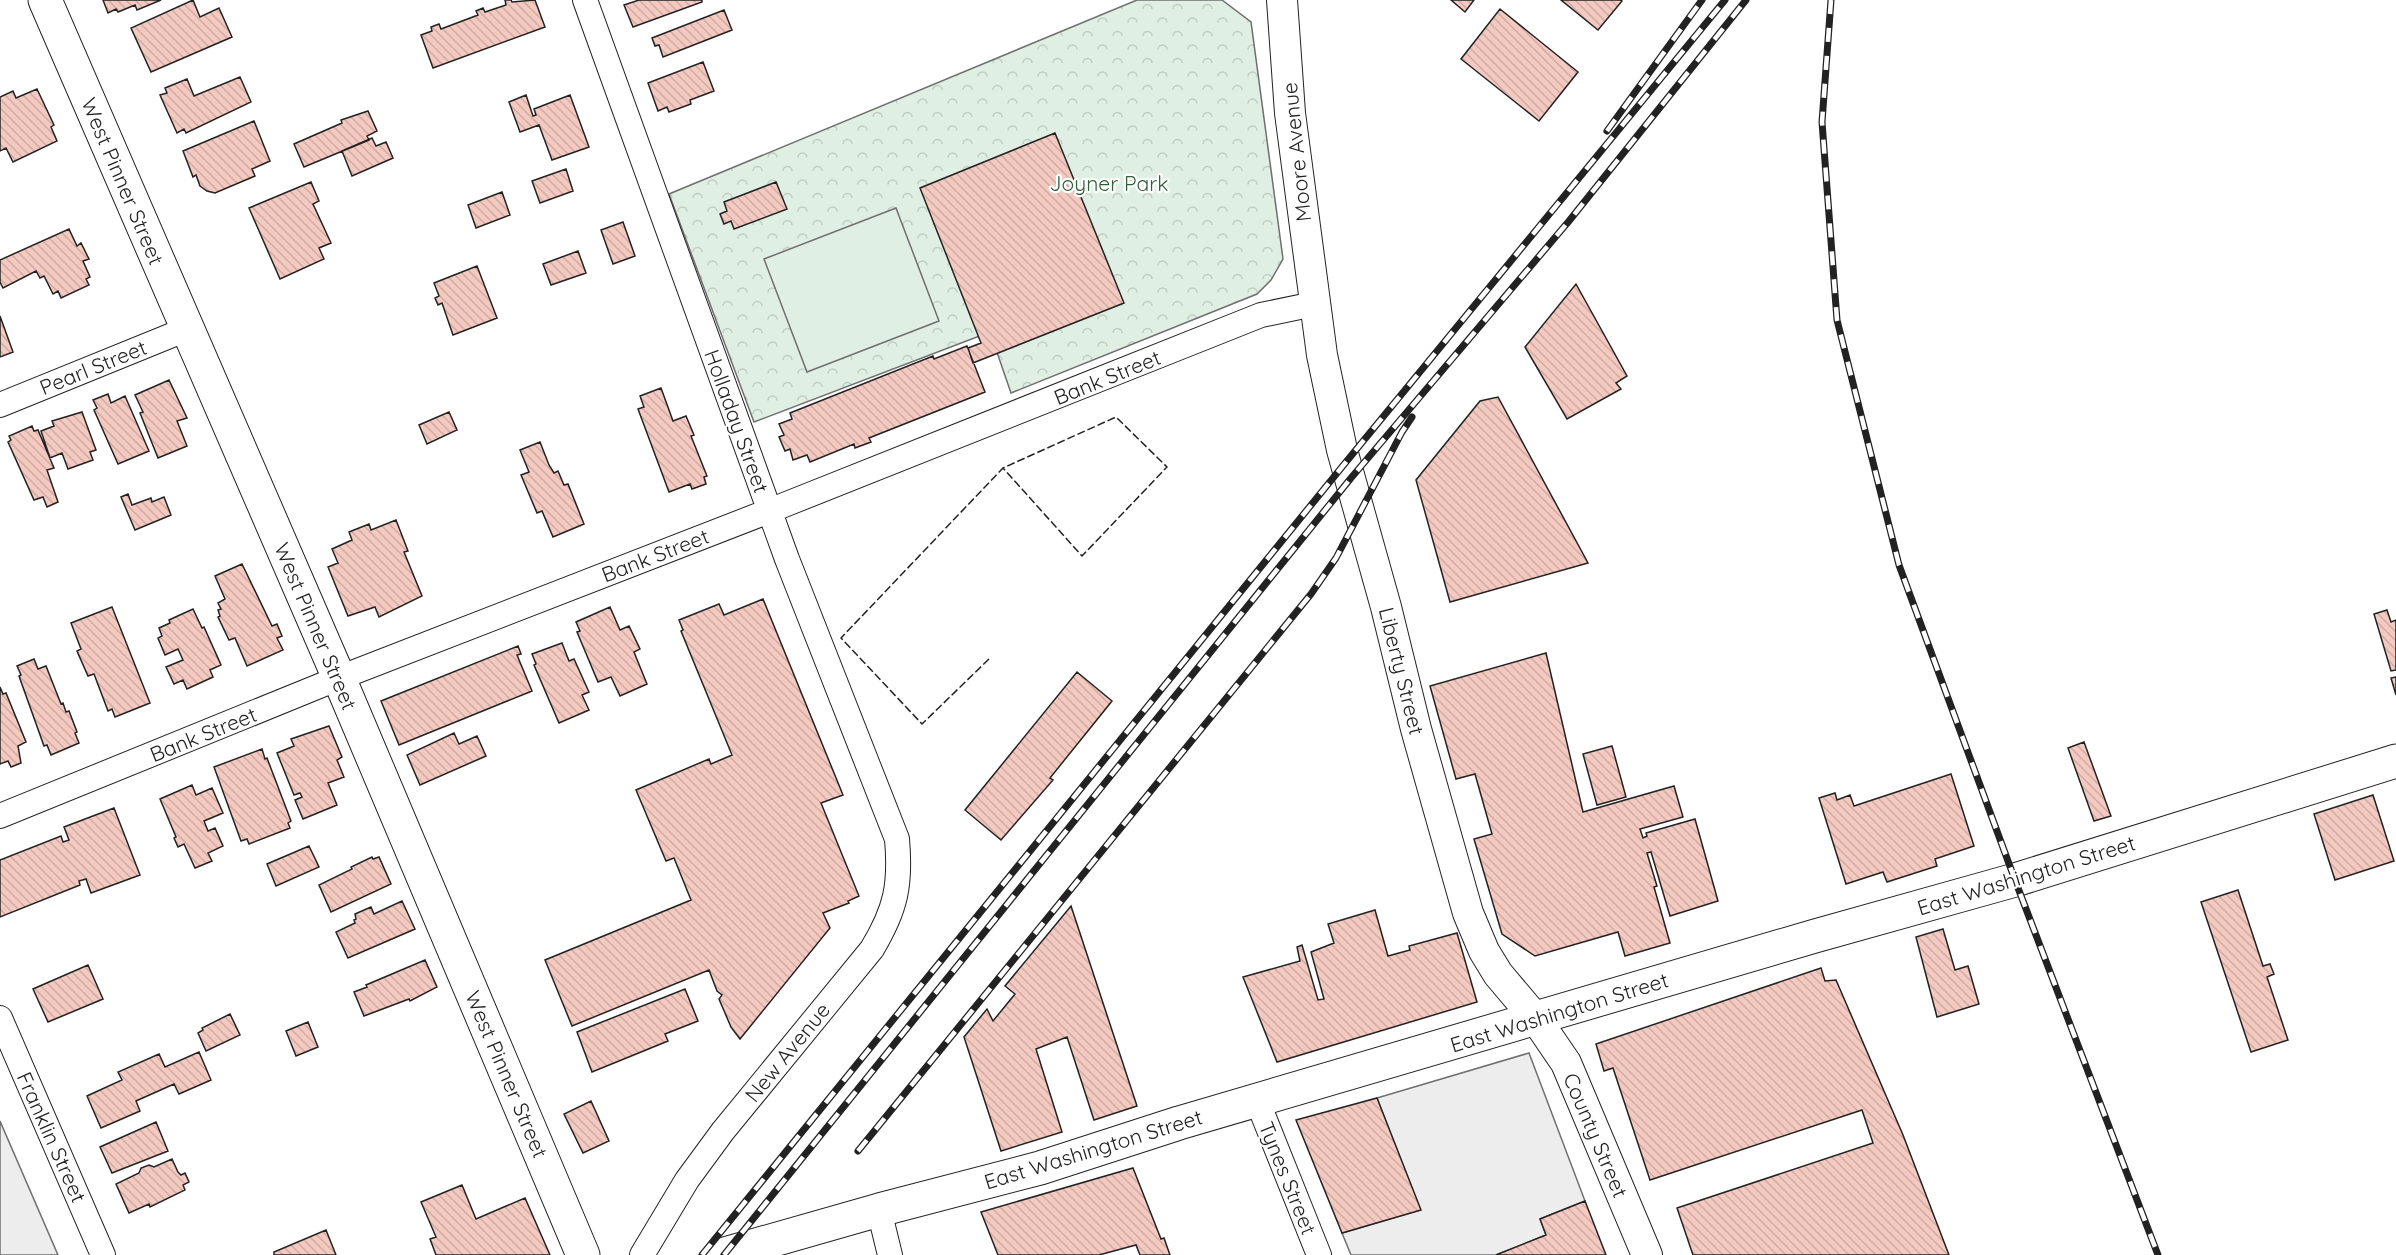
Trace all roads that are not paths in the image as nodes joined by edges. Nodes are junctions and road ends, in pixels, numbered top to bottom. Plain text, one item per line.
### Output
1 (45, 0) edge
2 (585, 0) edge
3 (1282, 0) edge
4 (1314, 304) junction
5 (186, 329) junction
6 (0, 405) edge
7 (770, 511) junction
8 (339, 678) junction
9 (2395, 765) edge
10 (0, 816) edge
11 (897, 839) joint
12 (0, 1018) edge
13 (1536, 1019) junction
14 (1257, 1100) junction
15 (879, 1209) junction
16 (103, 1255) edge
17 (583, 1255) edge
18 (642, 1255) edge
19 (721, 1255) edge
20 (890, 1255) edge
21 (1319, 1255) edge
22 (1647, 1255) edge

1 - 5 main road, West Pinner Street
2 - 7 street, Holladay Street
3 - 4 street, Moore Avenue
4 - 7 street, Bank Street
4 - 13 street, Liberty Street
5 - 6 street, Pearl Street
5 - 8 main road, West Pinner Street
7 - 8 street, Bank Street
7 - 11 street, Holladay Street
8 - 10 street, Bank Street
8 - 17 main road, West Pinner Street
9 - 13 main road, East Washington Street
11 - 18 street, New Avenue
12 - 16 street, Franklin Street
13 - 14 main road, East Washington Street
13 - 22 street, County Street
14 - 15 main road, East Washington Street
14 - 21 street, Tynes Street
15 - 19 main road, East Washington Street
15 - 20 street

